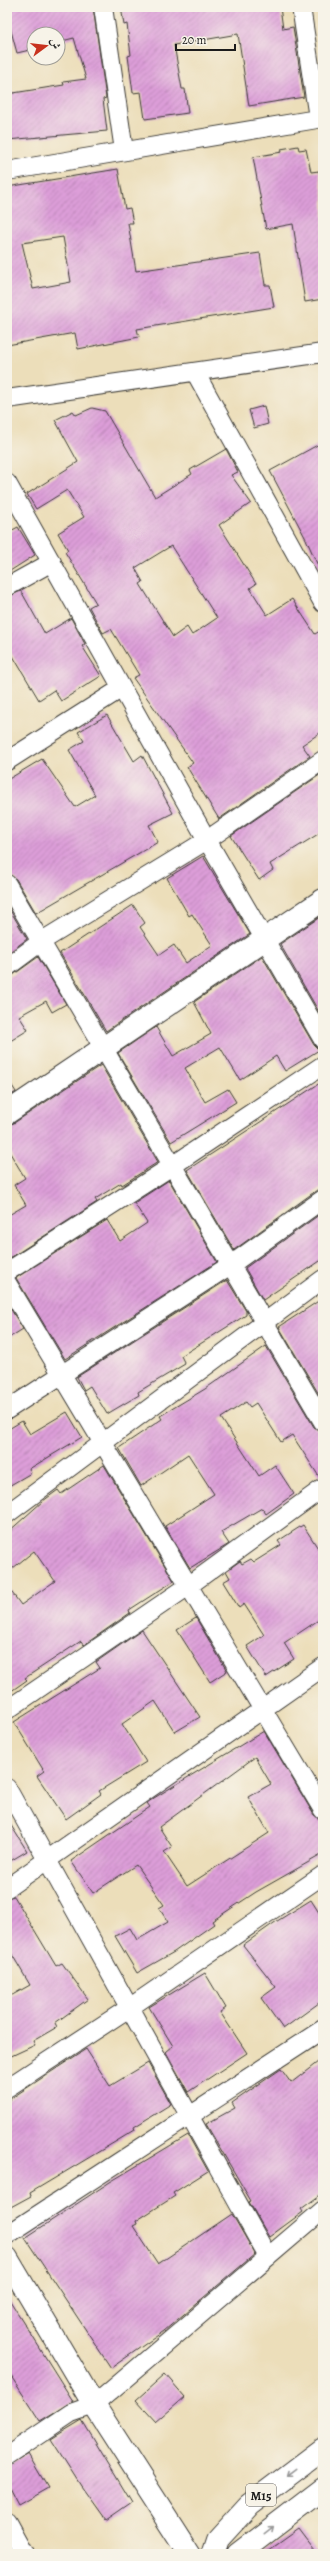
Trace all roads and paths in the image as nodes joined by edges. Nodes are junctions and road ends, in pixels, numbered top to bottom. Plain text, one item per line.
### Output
1 (103, 7) edge
2 (301, 7) edge
3 (320, 118) edge
4 (124, 151) junction
5 (7, 170) edge
6 (323, 353) edge
7 (195, 372) junction
8 (7, 398) edge
9 (7, 483) edge
10 (52, 562) junction
11 (7, 587) edge
12 (323, 604) edge
13 (122, 688) junction
14 (323, 760) edge
15 (7, 761) edge
16 (207, 840) junction
17 (7, 884) edge
18 (323, 900) edge
19 (266, 939) junction
20 (42, 941) junction
21 (7, 967) edge
22 (323, 1040) edge
23 (104, 1049) junction
24 (323, 1065) edge
25 (7, 1113) edge
26 (172, 1166) junction
27 (323, 1199) edge
28 (232, 1264) junction
29 (7, 1272) edge
30 (323, 1279) edge
31 (7, 1283) edge
32 (263, 1322) junction
33 (60, 1375) junction
34 (7, 1410) edge
35 (323, 1422) edge
36 (102, 1442) junction
37 (323, 1488) edge
38 (7, 1514) edge
39 (188, 1586) junction
40 (323, 1667) edge
41 (7, 1710) edge
42 (263, 1710) junction
43 (7, 1788) edge
44 (323, 1810) edge
45 (47, 1861) junction
46 (323, 1875) edge
47 (7, 1888) edge
48 (130, 2008) junction
49 (323, 2029) edge
50 (7, 2088) edge
51 (189, 2118) junction
52 (323, 2210) edge
53 (7, 2235) edge
54 (268, 2257) junction
55 (7, 2258) edge
56 (94, 2405) junction
57 (323, 2449) edge
58 (7, 2456) edge
59 (323, 2489) edge
60 (7, 2523) edge
61 (24, 2554) edge
62 (190, 2554) edge
63 (213, 2554) edge
64 (238, 2554) edge

1 - 4 street
2 - 3 street
3 - 4 street
4 - 5 street
6 - 7 street
7 - 8 street
7 - 12 street
9 - 10 street
10 - 11 street
10 - 13 street
13 - 15 street
13 - 16 street
14 - 16 street
16 - 19 street
16 - 20 street
17 - 20 street
18 - 19 main road
19 - 22 street
19 - 23 main road
20 - 21 street
20 - 23 street
23 - 25 main road
23 - 26 street
24 - 26 street
26 - 28 street
26 - 29 street
27 - 28 street
28 - 32 street
28 - 33 street
30 - 32 street
31 - 33 street
32 - 35 street
32 - 36 street
33 - 34 street
33 - 36 street
36 - 38 street
36 - 39 street
37 - 39 street
39 - 41 street
39 - 42 street
40 - 42 street
42 - 44 street
42 - 45 street
43 - 45 street
45 - 47 street
45 - 48 street
46 - 48 street
48 - 50 street
48 - 51 street
49 - 51 street
51 - 53 street
51 - 54 street
52 - 54 street
54 - 56 street
55 - 56 main road
56 - 58 street
56 - 62 main road
57 -> 63 main road, M15
64 -> 59 main road, M15
60 - 61 street

